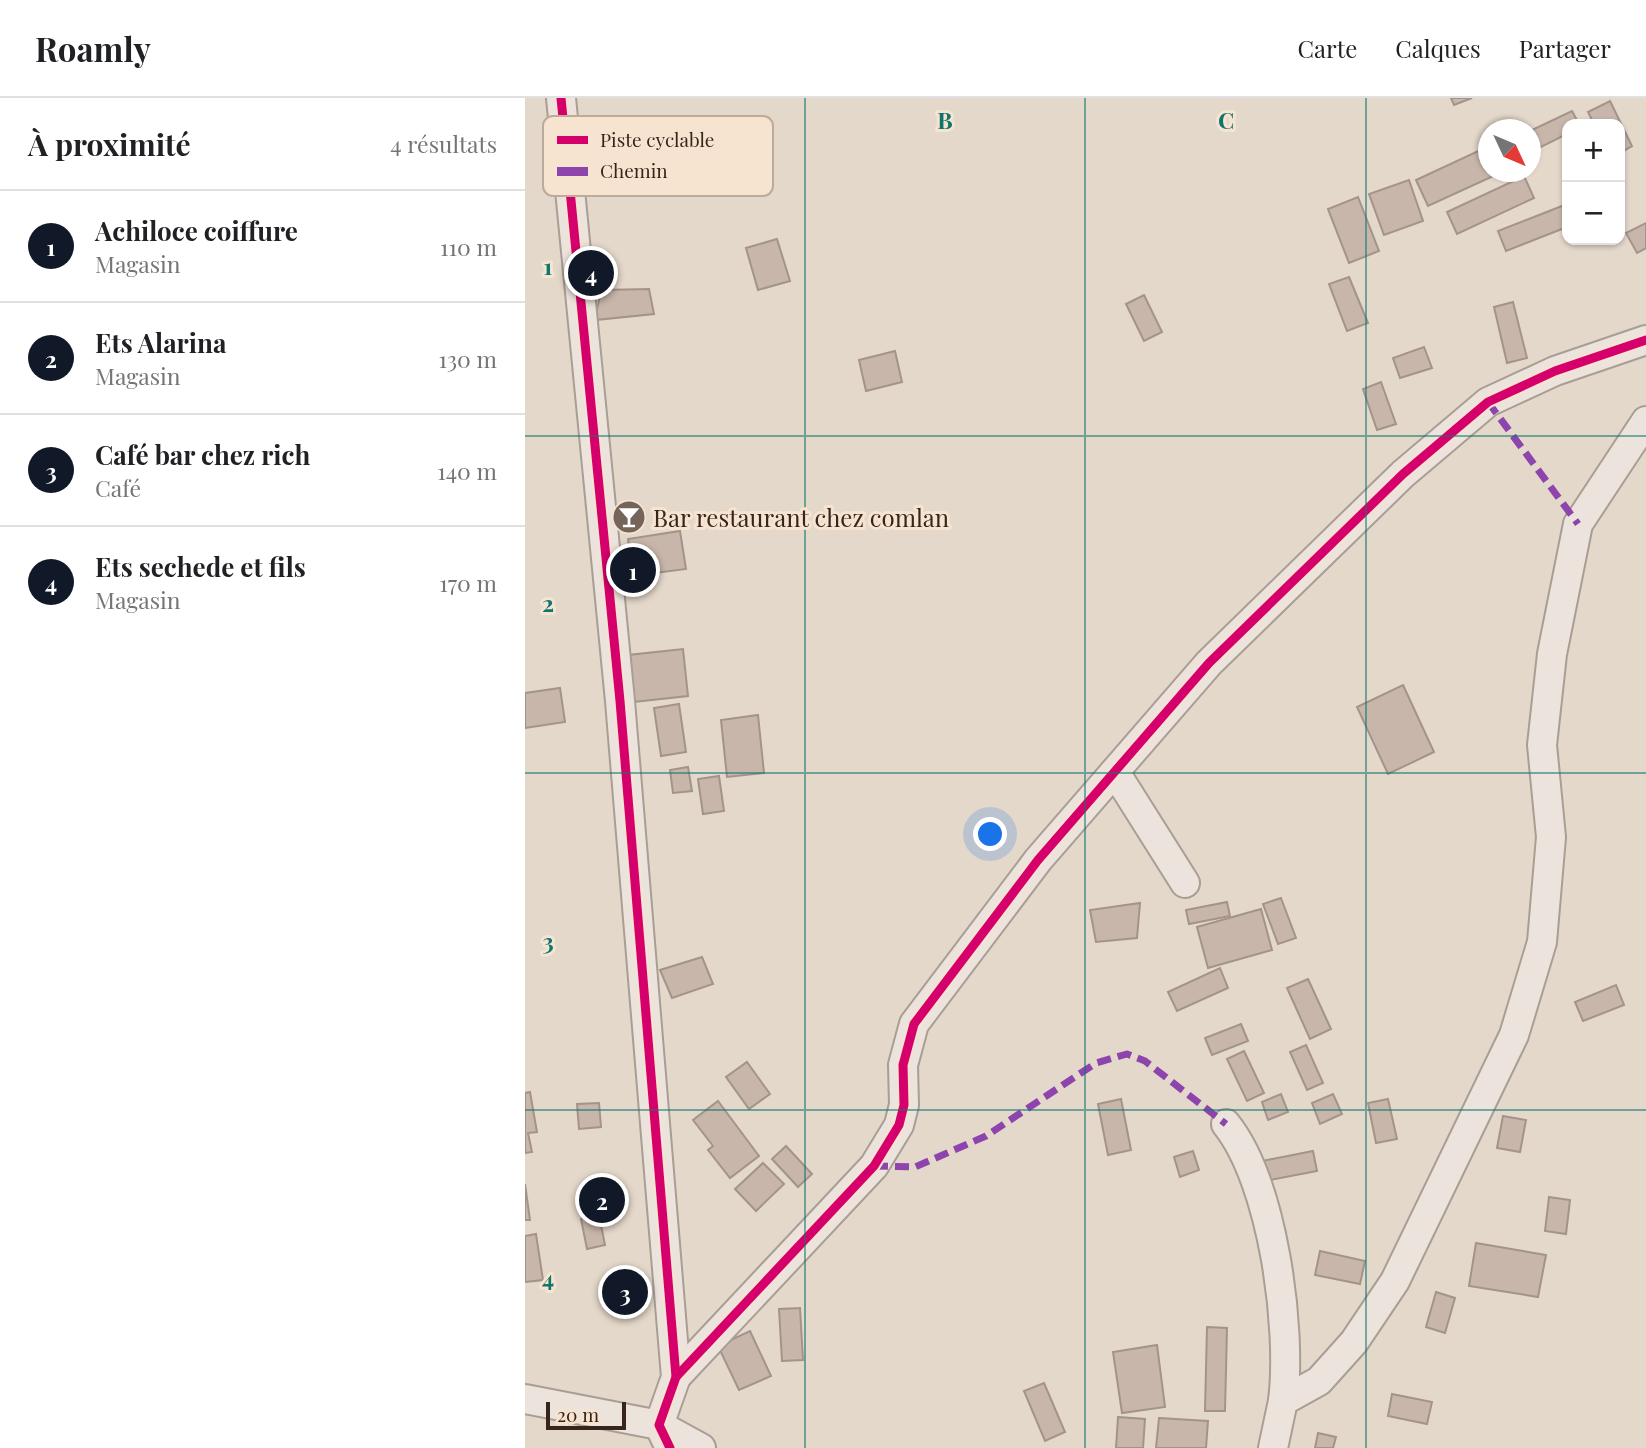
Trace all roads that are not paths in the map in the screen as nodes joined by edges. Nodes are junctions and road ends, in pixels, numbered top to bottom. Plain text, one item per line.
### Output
1 (561, 98) edge
2 (563, 116) edge
3 (571, 196) edge
4 (1646, 340) edge
5 (1646, 421) edge
6 (1115, 772) junction
7 (1185, 883) dead end
8 (1226, 1124) dead end
9 (676, 1377) junction
10 (525, 1399) edge
11 (1283, 1401) junction
12 (665, 1436) edge
13 (701, 1448) edge
14 (1273, 1448) edge

1 - 2 street
3 - 9 street
4 - 6 street
5 - 11 street
6 - 7 street
6 - 9 street
8 - 11 street
9 - 12 street
10 - 12 street
11 - 14 street
12 - 13 street

